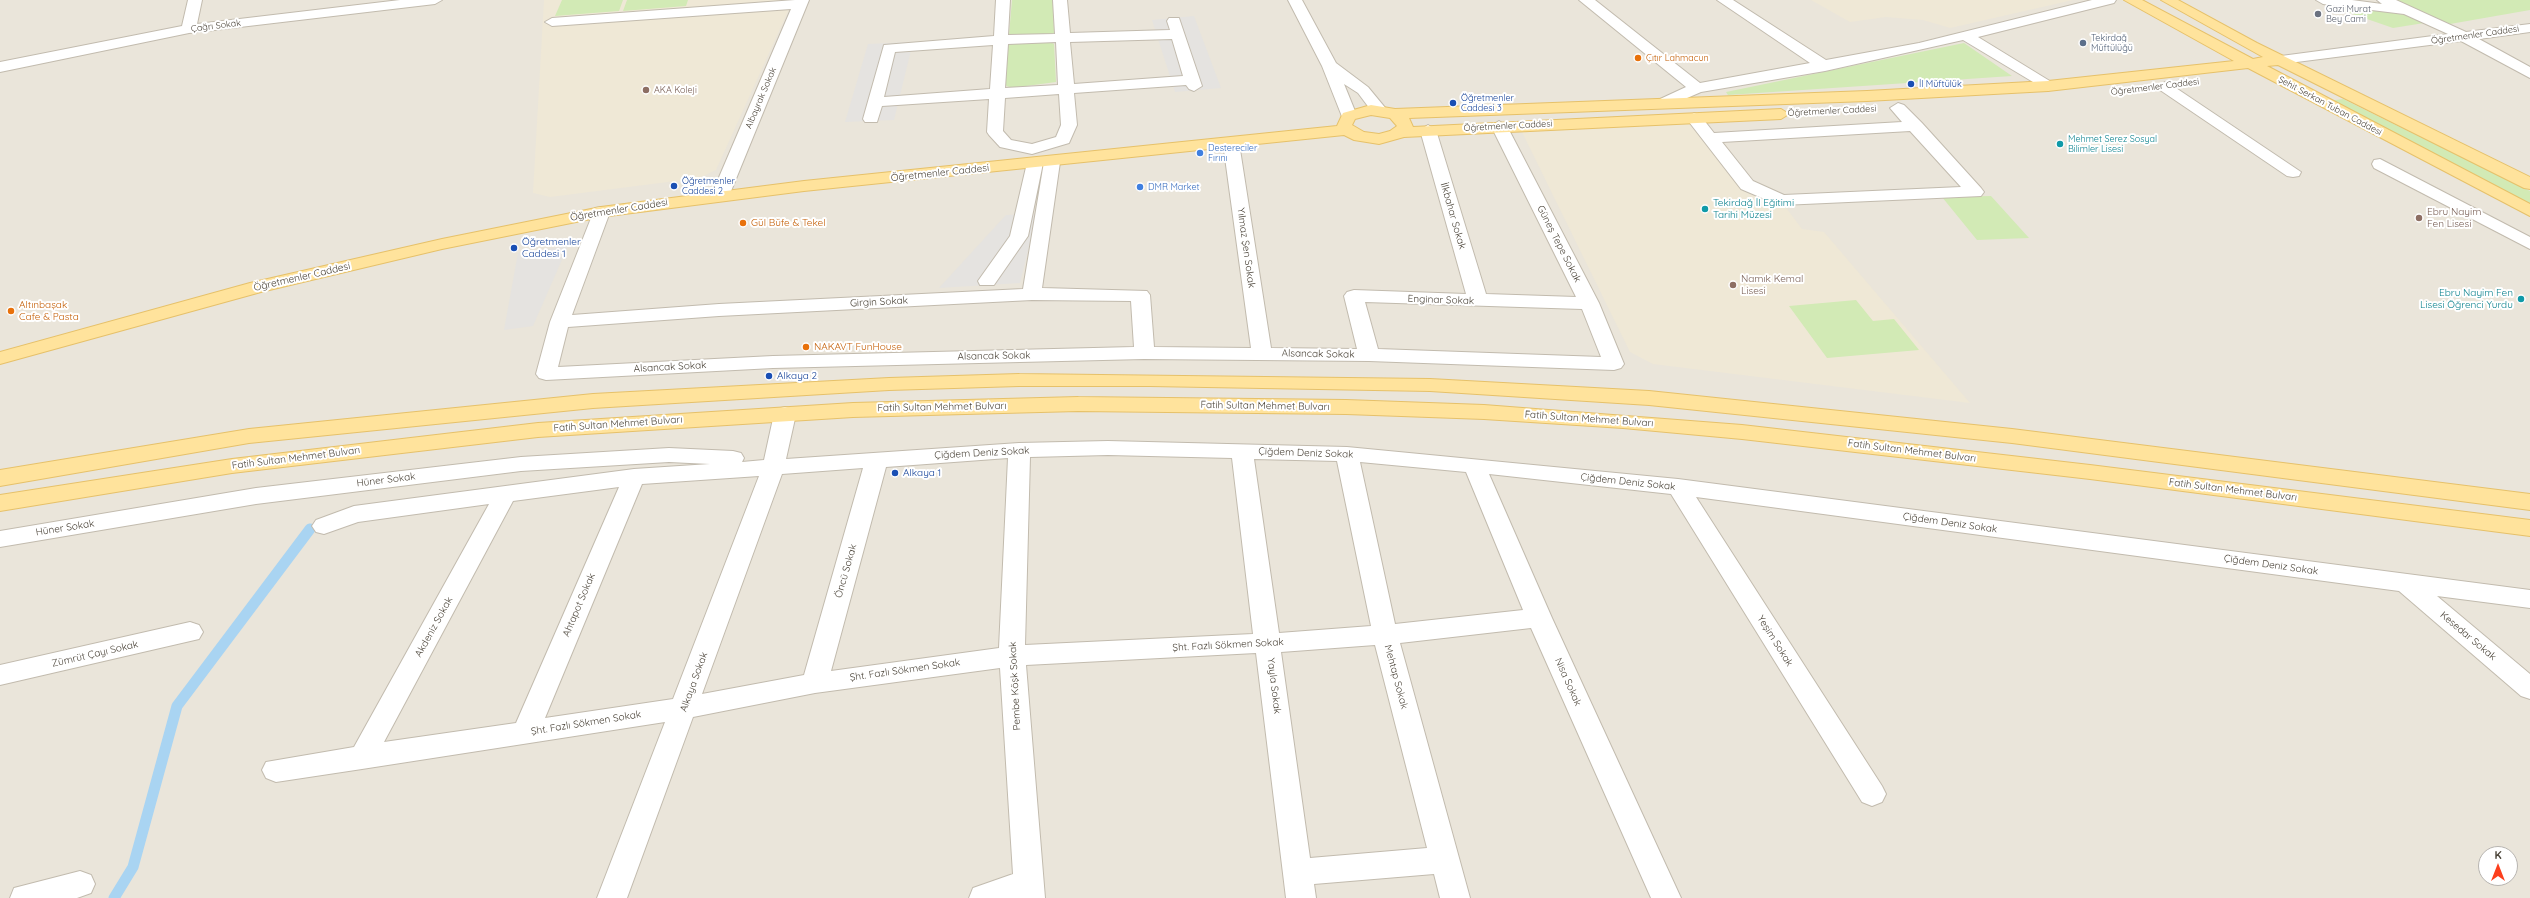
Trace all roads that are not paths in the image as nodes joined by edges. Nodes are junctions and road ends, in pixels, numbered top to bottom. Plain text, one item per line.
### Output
1 (195, 0) edge
2 (435, 0) edge
3 (1003, 0) edge
4 (1060, 0) edge
5 (1295, 0) edge
6 (1586, 0) edge
7 (1724, 0) edge
8 (2109, 0) edge
9 (2131, 0) edge
10 (2168, 0) edge
11 (2323, 0) edge
12 (2384, 0) edge
13 (801, 2) edge
14 (719, 5) edge
15 (2414, 13) junction
16 (552, 22) dead end
17 (2530, 28) edge
18 (189, 29) junction
19 (1966, 36) junction
20 (2466, 37) junction
21 (1063, 38) junction
22 (1000, 40) junction
23 (2281, 60) junction
24 (2253, 64) junction
25 (1330, 66) junction
26 (1825, 66) junction
27 (0, 67) edge
28 (2530, 73) edge
29 (2048, 86) junction
30 (1066, 87) junction
31 (2165, 87) junction
32 (1697, 88) junction
33 (997, 92) junction
34 (2063, 97) junction
35 (875, 102) junction
36 (1664, 103) junction
37 (1898, 108) junction
38 (1379, 110) junction
39 (1395, 114) junction
40 (1694, 118) junction
41 (871, 119) dead end
42 (1348, 123) junction
43 (1499, 126) junction
44 (1916, 126) junction
45 (1428, 130) junction
46 (1402, 132) junction
47 (1710, 138) junction
48 (1231, 143) junction
49 (1037, 159) junction
50 (2380, 164) dead end
51 (2293, 172) dead end
52 (2530, 184) edge
53 (720, 196) junction
54 (2530, 211) edge
55 (601, 212) junction
56 (2530, 244) edge
57 (987, 281) dead end
58 (1032, 294) junction
59 (1478, 301) junction
60 (1589, 303) junction
61 (560, 322) junction
62 (1144, 353) junction
63 (1262, 353) junction
64 (1370, 355) junction
65 (0, 358) edge
66 (1614, 364) joint
67 (785, 414) junction
68 (1019, 450) junction
69 (1242, 451) junction
70 (1346, 454) junction
71 (877, 459) junction
72 (774, 465) junction
73 (1474, 465) junction
74 (634, 477) junction
75 (0, 478) edge
76 (1678, 487) junction
77 (505, 495) junction
78 (2530, 502) edge
79 (0, 503) edge
80 (324, 526) dead end
81 (2530, 528) edge
82 (0, 538) edge
83 (2406, 583) junction
84 (2530, 599) edge
85 (1539, 618) junction
86 (190, 632) dead end
87 (1385, 635) junction
88 (1269, 643) junction
89 (1012, 656) junction
90 (0, 675) edge
91 (815, 682) junction
92 (2530, 689) edge
93 (684, 708) junction
94 (524, 733) junction
95 (362, 758) junction
96 (276, 770) dead end
97 (1872, 794) dead end
98 (1444, 860) junction
99 (80, 884) dead end
100 (1299, 885) edge
101 (1030, 890) edge
102 (25, 898) edge
103 (612, 898) edge
104 (984, 898) edge
105 (1455, 898) edge
106 (1666, 898) edge

1 - 18 street
2 - 18 street, Çağrı Sokak
3 - 22 street
4 - 21 street
5 - 25 street
6 - 32 street
7 - 26 street
8 - 19 street
9 - 24 main road, Şehit Serkan Tuban Caddesi
10 - 23 main road, Şehit Serkan Tuban Caddesi
11 - 15 street
12 - 15 street
13 - 14 street
13 - 53 street, Albayrak Sokak
14 - 16 street
15 - 20 street
17 - 20 street, Öğretmenler Caddesi
18 - 27 street, Çağrı Sokak
19 - 26 street
19 - 29 street
20 - 23 street, Öğretmenler Caddesi
20 - 28 street
21 - 22 street
21 - 30 street
21 - 30 street
22 - 33 street
22 - 35 street
23 - 24 main road, Öğretmenler Caddesi
23 - 52 main road, Şehit Serkan Tuban Caddesi
24 - 29 main road, Öğretmenler Caddesi
24 - 31 main road, Öğretmenler Caddesi
24 - 54 main road, Şehit Serkan Tuban Caddesi
25 - 38 street
25 - 42 street
26 - 32 street
29 - 34 main road
29 - 36 main road, Öğretmenler Caddesi
30 - 33 street
30 - 49 street
31 - 34 main road, Öğretmenler Caddesi
31 - 51 street
32 - 36 street
33 - 35 street
33 - 49 street
34 - 37 main road, Öğretmenler Caddesi
35 - 41 street
36 - 39 main road, Öğretmenler Caddesi
37 - 40 main road, Öğretmenler Caddesi
37 - 44 street
38 - 39 main road, Öğretmenler Caddesi
38 - 42 main road, Öğretmenler Caddesi
39 - 46 main road
40 - 43 main road, Öğretmenler Caddesi
40 - 47 street
42 - 46 main road, Öğretmenler Caddesi
42 - 48 main road, Öğretmenler Caddesi
43 - 45 main road, Öğretmenler Caddesi
43 - 60 street, Güneş Tepe Sokak
44 - 47 street
44 - 47 street
45 - 46 main road, Öğretmenler Caddesi
45 - 59 street, İlkbahar Sokak
48 - 49 main road, Öğretmenler Caddesi
48 - 63 street, Yılmaz Şen Sokak
49 - 53 main road, Öğretmenler Caddesi
49 - 57 street
49 - 58 street
50 - 56 street
53 - 55 main road, Öğretmenler Caddesi
55 - 61 street, Alsancak Sokak
55 - 65 main road, Öğretmenler Caddesi
58 - 61 street, Girgin Sokak
58 - 62 street, Girgin Sokak
59 - 60 street, Enginar Sokak
59 - 64 street, Enginar Sokak
60 - 66 street, Güneş Tepe Sokak
61 - 62 street, Alsancak Sokak
62 - 63 street, Alsancak Sokak
63 - 64 street, Alsancak Sokak
64 - 66 street, Alsancak Sokak
67 - 72 street
67 - 79 main road, Fatih Sultan Mehmet Bulvarı
67 - 81 main road, Fatih Sultan Mehmet Bulvarı
68 - 69 street, Çiğdem Deniz Sokak
68 - 71 street, Çiğdem Deniz Sokak
68 - 89 street, Pembe Köşk Sokak
69 - 70 street, Çiğdem Deniz Sokak
69 - 88 street, Yayla Sokak
70 - 73 street, Çiğdem Deniz Sokak
70 - 87 street, Mehtap Sokak
71 - 72 street, Çiğdem Deniz Sokak
71 - 91 street, Öncü Sokak
72 - 74 street
72 - 82 street, Hüner Sokak
72 - 93 street, Alkaya Sokak
73 - 76 street, Çiğdem Deniz Sokak
73 - 85 street, Nisa Sokak
74 - 77 street
74 - 94 street, Ahtapot Sokak
75 - 78 main road
76 - 83 street, Çiğdem Deniz Sokak
76 - 97 street, Yeşim Sokak
77 - 80 street
77 - 95 street, Akdeniz Sokak
83 - 84 street, Çiğdem Deniz Sokak
83 - 92 street, Kesedar Sokak
85 - 87 street, Şht. Fazlı Sökmen Sokak
85 - 106 street, Nisa Sokak
86 - 90 street, Zümrüt Çayı Sokak
87 - 88 street, Şht. Fazlı Sökmen Sokak
87 - 98 street, Mehtap Sokak
88 - 89 street, Şht. Fazlı Sökmen Sokak
88 - 100 street, Yayla Sokak
89 - 91 street, Şht. Fazlı Sökmen Sokak
89 - 101 street, Pembe Köşk Sokak
91 - 93 street, Şht. Fazlı Sökmen Sokak
93 - 94 street, Şht. Fazlı Sökmen Sokak
93 - 103 street, Alkaya Sokak
94 - 95 street, Şht. Fazlı Sökmen Sokak
95 - 96 street, Şht. Fazlı Sökmen Sokak
98 - 100 street
98 - 105 street, Mehtap Sokak
99 - 102 street
101 - 104 street

